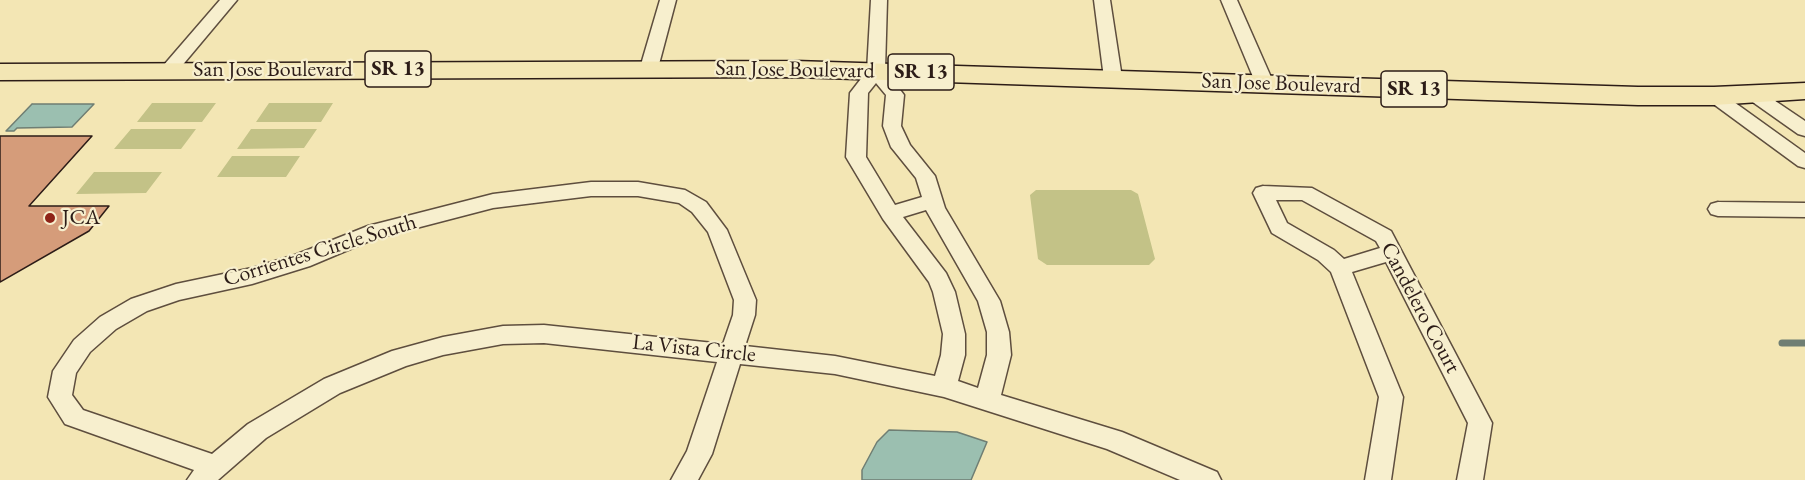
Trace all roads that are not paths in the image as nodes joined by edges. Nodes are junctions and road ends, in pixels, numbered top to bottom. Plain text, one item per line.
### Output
1 (229, 0) edge
2 (668, 0) edge
3 (879, 0) edge
4 (1102, 0) edge
5 (1229, 0) edge
6 (649, 68) junction
7 (169, 70) junction
8 (876, 71) junction
9 (0, 72) edge
10 (1113, 78) junction
11 (1265, 84) junction
12 (1805, 91) edge
13 (1753, 94) junction
14 (1714, 96) junction
15 (1805, 130) edge
16 (1805, 162) edge
17 (932, 201) junction
18 (1718, 209) dead end
19 (1805, 210) edge
20 (890, 214) junction
21 (1393, 252) junction
22 (1340, 268) junction
23 (969, 270) junction
24 (938, 279) junction
25 (732, 353) junction
26 (944, 387) junction
27 (987, 400) junction
28 (207, 473) edge
29 (684, 480) edge
30 (1209, 480) edge
31 (1378, 480) edge
32 (1470, 480) edge

1 - 7 street
2 - 6 street
3 - 8 street
4 - 10 street
5 - 11 street
6 - 7 main road, San Jose Boulevard / SR 13
6 - 8 main road, San Jose Boulevard / SR 13
7 - 9 main road, San Jose Boulevard / SR 13
8 - 10 main road, San Jose Boulevard / SR 13
8 - 17 street
8 - 20 street
10 - 11 main road, San Jose Boulevard / SR 13
11 - 14 main road, San Jose Boulevard / SR 13
12 - 13 main road, San Jose Boulevard / SR 13
13 - 14 main road, San Jose Boulevard / SR 13
13 - 15 street
14 - 16 street
17 - 20 street
17 - 23 street
18 - 19 street
20 - 24 street
21 - 22 street
21 - 22 street, Candelero Court
21 - 32 street, Candelero Court
22 - 31 street
23 - 24 street
23 - 27 street
24 - 26 street
25 - 26 street, La Vista Circle
25 - 28 street, La Vista Circle
25 - 28 street, Corrientes Circle South
25 - 29 street, Corrientes Circle South
26 - 27 street, La Vista Circle
27 - 30 street, La Vista Circle

